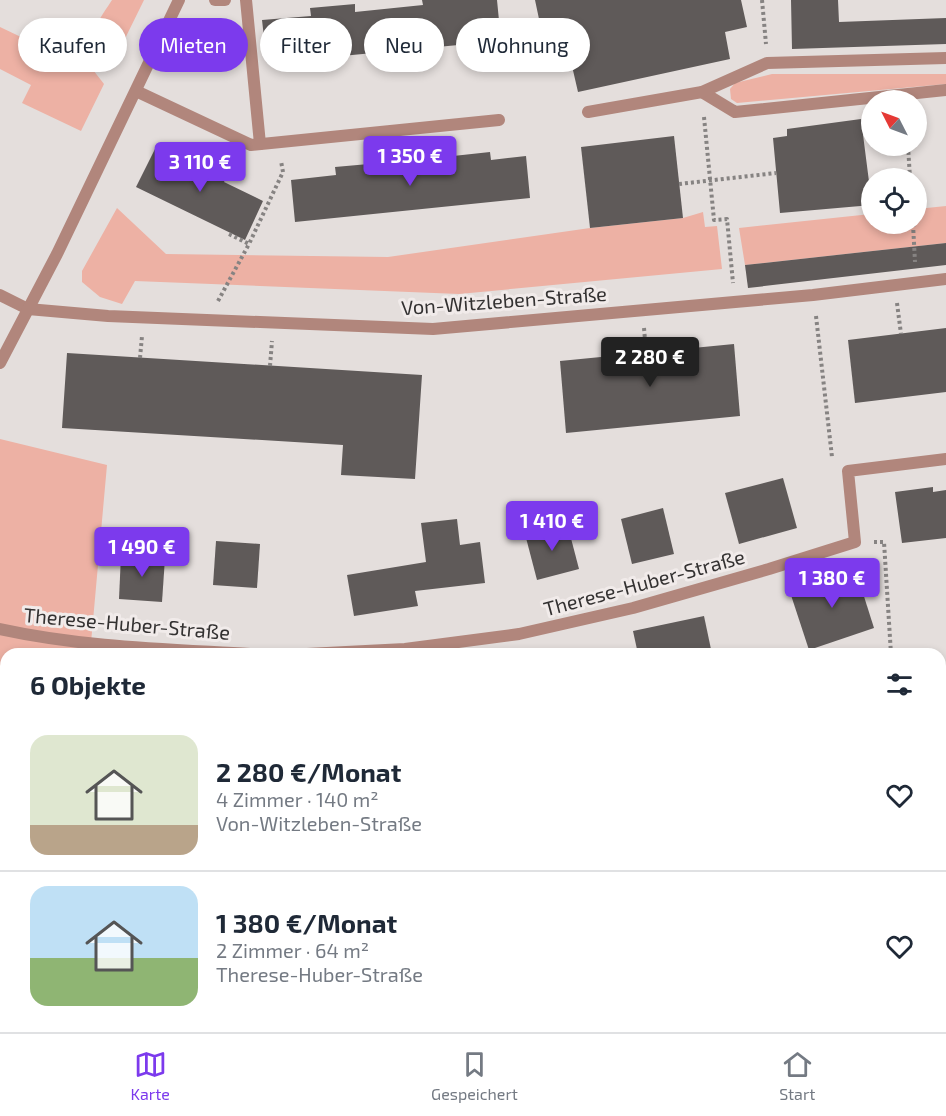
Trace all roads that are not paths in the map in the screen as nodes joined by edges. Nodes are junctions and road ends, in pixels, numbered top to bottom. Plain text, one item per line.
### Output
1 (179, 0) edge
2 (215, 0) edge
3 (225, 0) edge
4 (246, 0) edge
5 (946, 58) edge
6 (946, 90) edge
7 (136, 91) junction
8 (702, 92) junction
9 (588, 112) dead end
10 (500, 120) dead end
11 (260, 144) junction
12 (946, 279) edge
13 (0, 295) edge
14 (28, 309) junction
15 (0, 363) edge
16 (946, 459) edge
17 (0, 629) edge
18 (153, 648) edge
19 (413, 648) edge

1 - 7 street
2 - 3 street
4 - 11 street
5 - 8 street
6 - 8 street
7 - 11 street
7 - 14 street
8 - 9 street
10 - 11 street
12 - 14 street, Von-Witzleben-Straße
13 - 14 street
14 - 15 street
16 - 19 street, Therese-Huber-Straße
17 - 18 street, Therese-Huber-Straße

